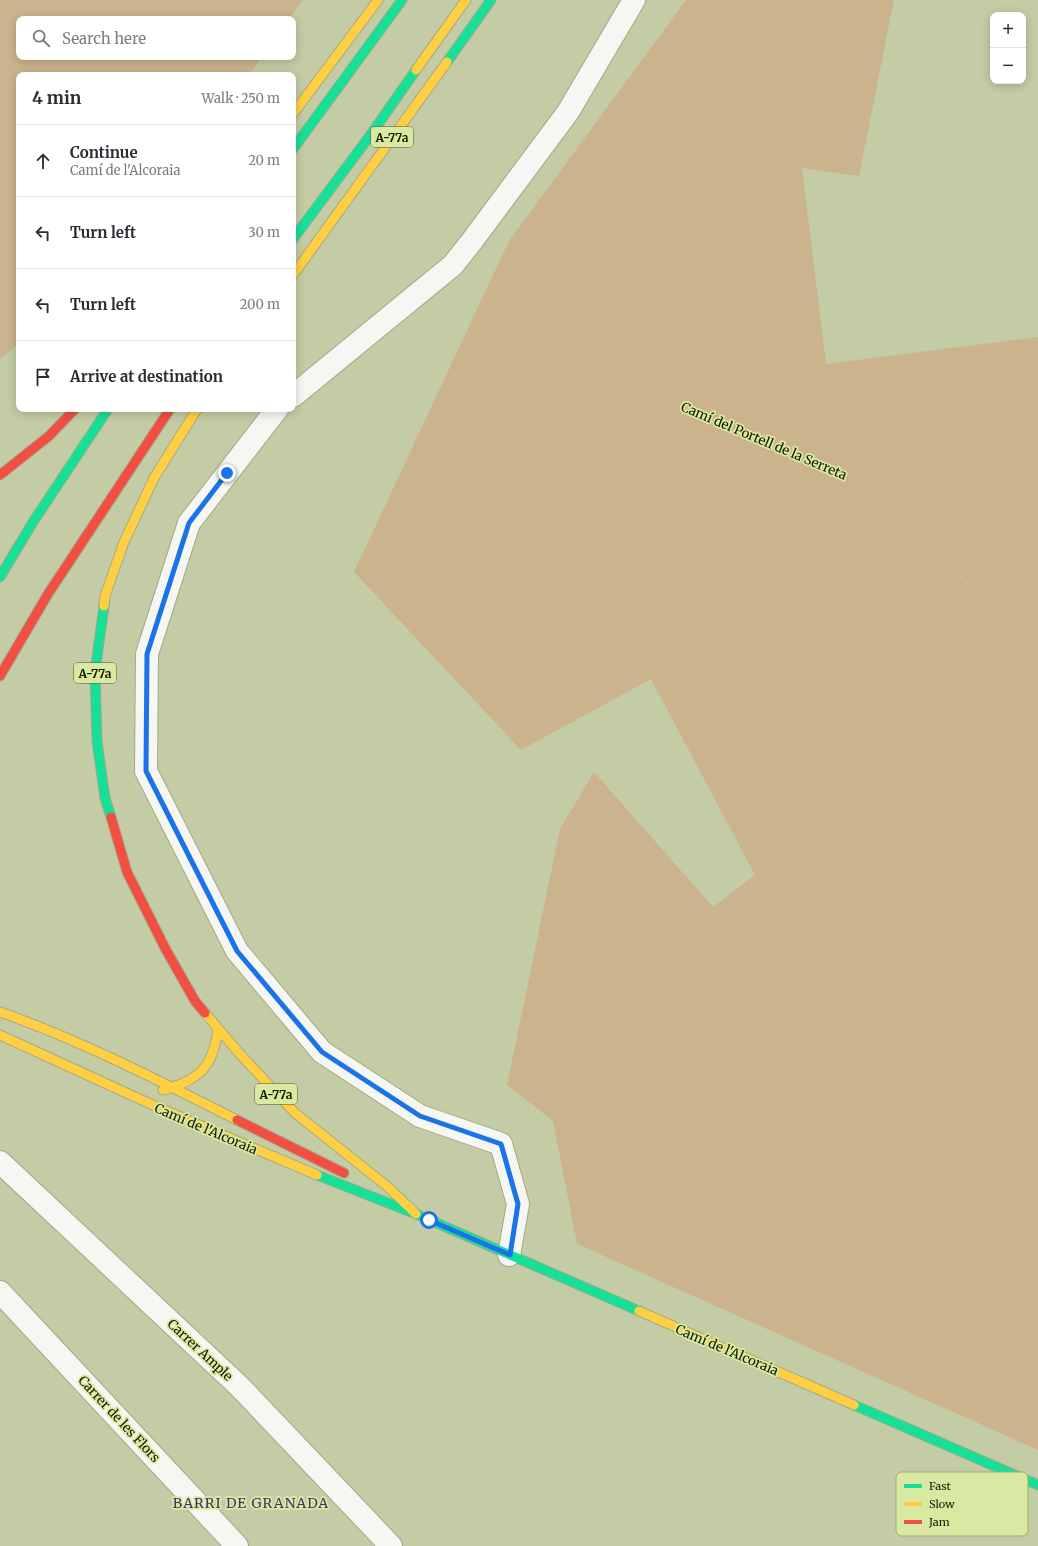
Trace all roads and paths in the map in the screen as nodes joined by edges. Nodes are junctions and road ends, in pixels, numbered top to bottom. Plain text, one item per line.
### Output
1 (337, 0) edge
2 (378, 0) edge
3 (402, 0) edge
4 (466, 0) edge
5 (491, 0) edge
6 (634, 0) edge
7 (296, 54) edge
8 (291, 60) edge
9 (282, 72) edge
10 (296, 110) edge
11 (296, 145) edge
12 (296, 235) edge
13 (453, 265) junction
14 (296, 271) edge
15 (16, 379) edge
16 (296, 394) edge
17 (0, 395) edge
18 (72, 412) edge
19 (106, 412) edge
20 (168, 412) edge
21 (195, 412) edge
22 (275, 412) edge
23 (0, 476) edge
24 (0, 577) edge
25 (1038, 667) edge
26 (0, 676) edge
27 (0, 1012) edge
28 (218, 1029) junction
29 (0, 1035) edge
30 (110, 1075) dead end
31 (124, 1082) dead end
32 (173, 1087) junction
33 (151, 1088) dead end
34 (0, 1162) edge
35 (416, 1214) junction
36 (510, 1255) junction
37 (0, 1292) edge
38 (1008, 1472) edge
39 (1028, 1481) edge
40 (1038, 1485) edge
41 (237, 1546) edge
42 (391, 1546) edge

1 - 7 path
2 - 10 main road
3 - 11 main road
4 - 12 main road, A-77a
5 - 14 main road, A-77a
6 - 13 street
8 - 9 path
13 - 16 street
13 - 25 path, Camí del Portell de la Serreta
15 - 17 path
18 - 23 main road
19 - 24 main road
20 - 26 main road
21 - 28 main road, A-77a
22 - 36 street
27 - 32 main road, Camí de l'Alcoraia
28 - 32 main road, Camí de l'Alcoraia
28 - 35 main road, A-77a
29 - 35 main road, Camí de l'Alcoraia
30 - 31 main road
32 - 33 main road, Camí de l'Alcoraia
32 - 35 main road, Camí de l'Alcoraia
34 - 42 street, Carrer Ample
35 - 36 main road, Camí de l'Alcoraia
36 - 38 main road, Camí de l'Alcoraia
37 - 41 street, Carrer de les Flors
39 - 40 main road, Camí de l'Alcoraia

